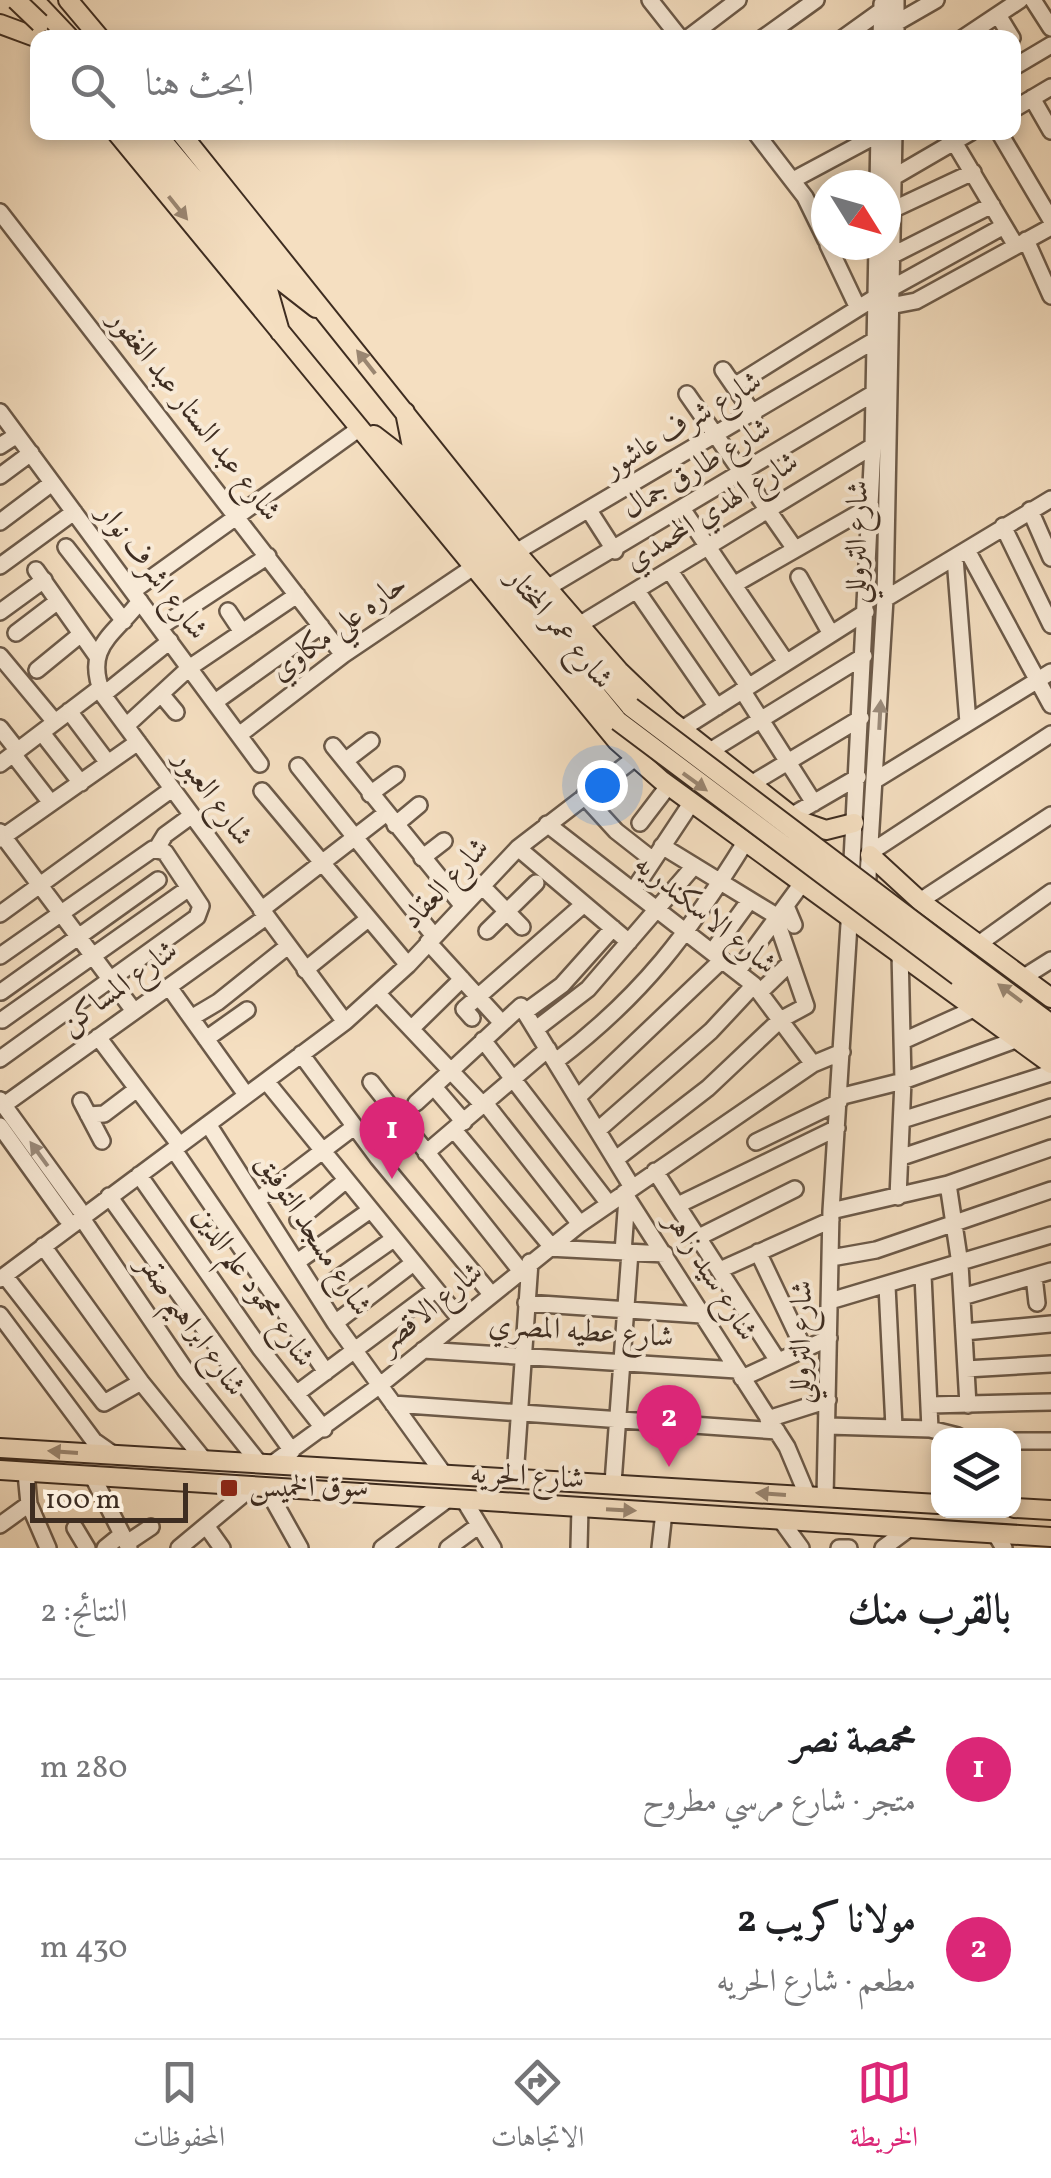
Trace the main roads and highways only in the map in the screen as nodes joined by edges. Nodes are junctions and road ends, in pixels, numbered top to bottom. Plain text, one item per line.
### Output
1 (16, 0) edge
2 (68, 0) edge
3 (40, 21) edge
4 (0, 23) edge
5 (93, 30) edge
6 (123, 140) edge
7 (144, 140) edge
8 (162, 140) edge
9 (186, 140) edge
10 (326, 312) junction
11 (280, 333) junction
12 (405, 412) junction
13 (360, 428) junction
14 (625, 714) junction
15 (676, 724) junction
16 (635, 758) junction
17 (854, 823) road end
18 (812, 828) junction
19 (870, 854) road end
20 (784, 868) junction
21 (926, 905) junction
22 (900, 952) junction
23 (964, 970) junction
24 (1051, 998) edge
25 (1051, 1024) edge
26 (1051, 1044) edge
27 (1051, 1064) edge
28 (0, 1448) edge
29 (0, 1470) edge
30 (931, 1504) edge
31 (1021, 1508) edge
32 (1051, 1510) edge
33 (1051, 1537) edge
34 (1000, 1542) edge

1 - 3 main road, bridge
1 - 4 main road
2 - 5 main road
3 - 4 main road
6 -> 11 main road, شارع عمر المختار
7 - 11 main road
8 - 10 main road
9 - 10 main road, شارع عمر المختار
12 -> 10 main road, شارع عمر المختار
11 - 13 main road, شارع عمر المختار
12 - 14 main road
12 - 15 main road, شارع عمر المختار
13 - 14 main road
13 - 16 main road, شارع عمر المختار
14 - 23 main road, bridge
15 - 16 main road
15 - 18 main road, شارع عمر المختار
16 - 20 main road, شارع عمر المختار
17 - 18 main road
18 - 20 main road
19 - 21 main road
20 - 22 main road, شارع عمر المختار
21 - 22 main road
21 - 24 main road
22 - 27 main road, شارع عمر المختار
25 -> 23 main road
23 - 26 main road
30 -> 28 main road, شارع الحريه
29 -> 34 main road, شارع الحريه
31 - 32 main road
33 - 34 main road, شارع الحريه

